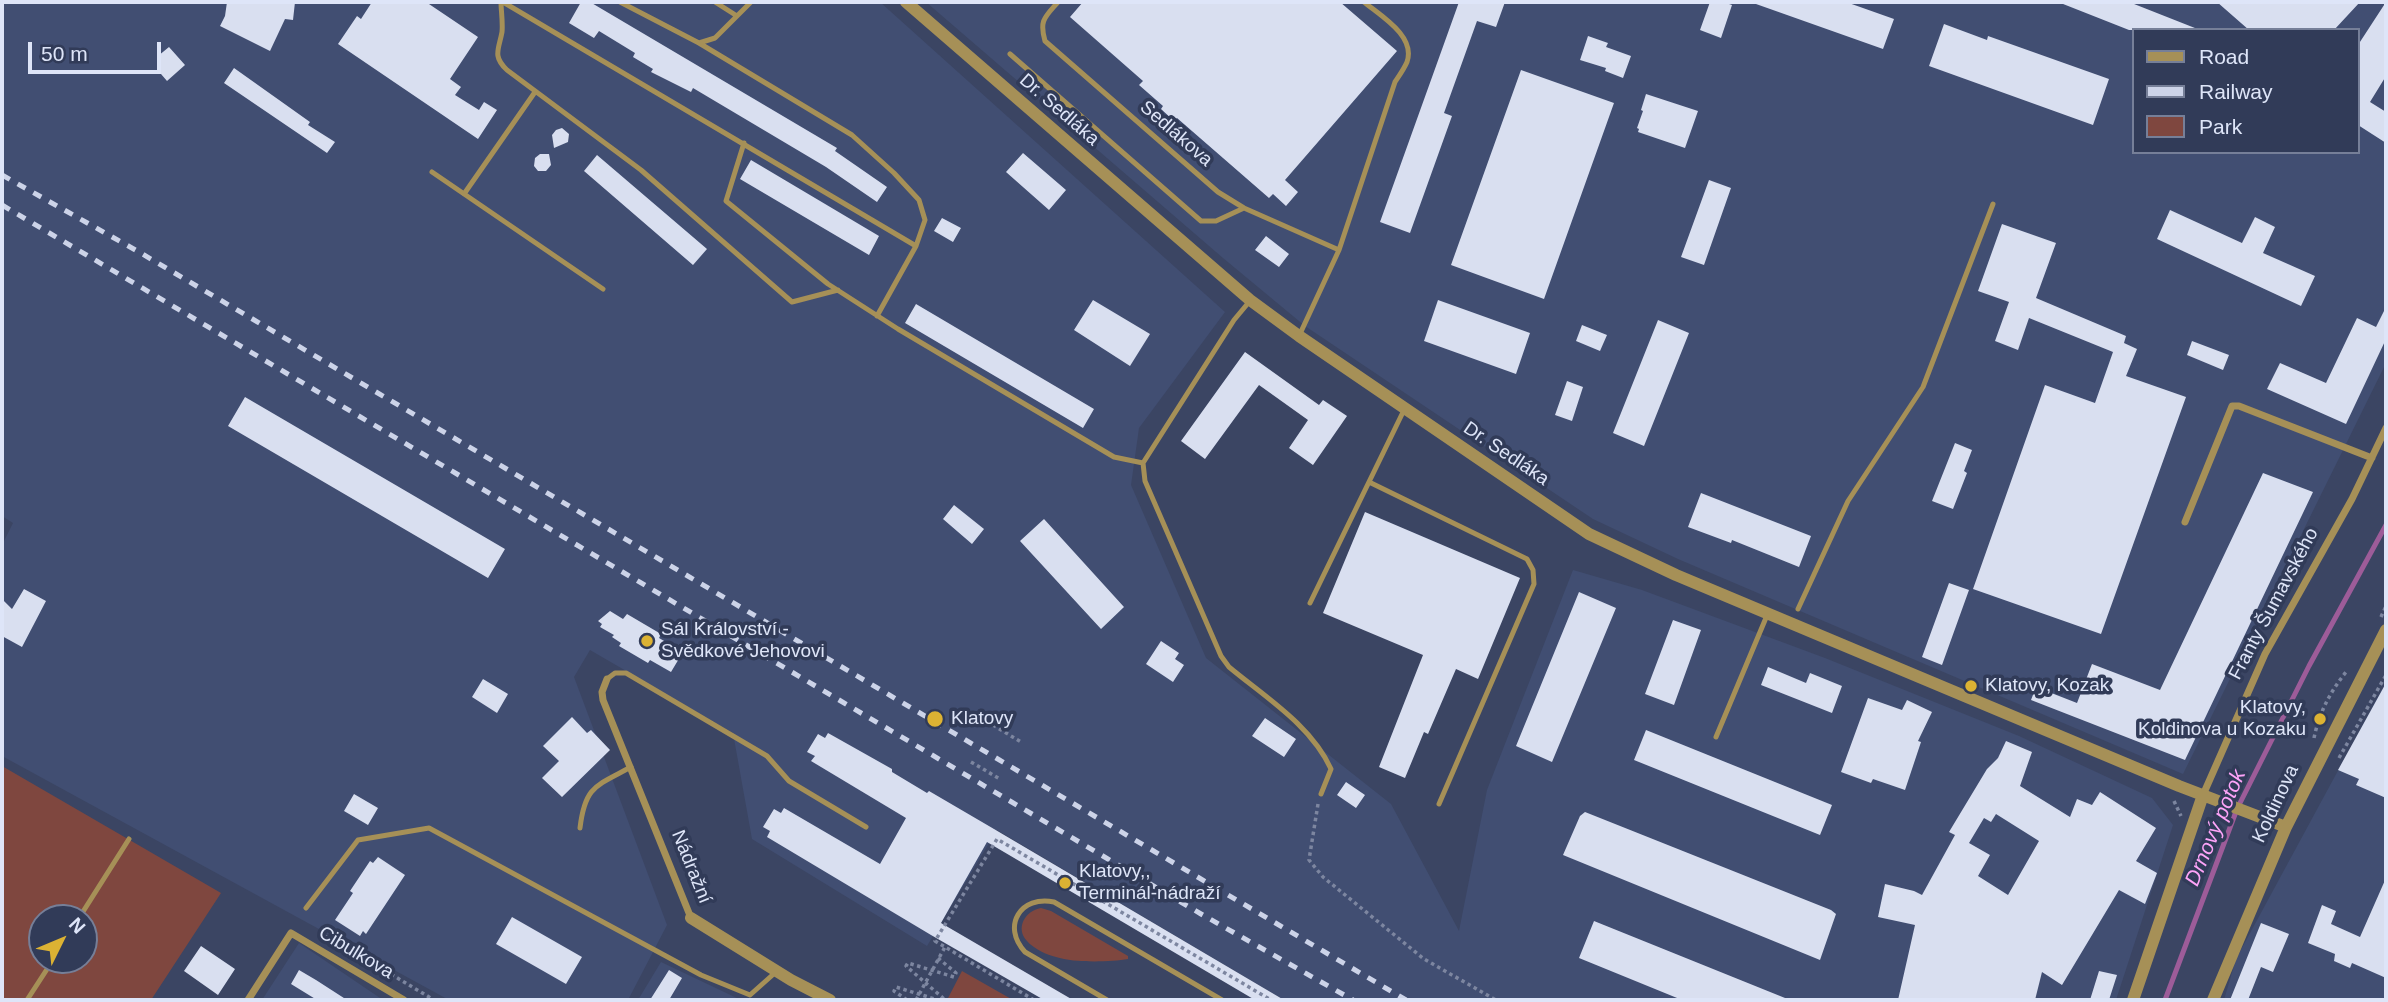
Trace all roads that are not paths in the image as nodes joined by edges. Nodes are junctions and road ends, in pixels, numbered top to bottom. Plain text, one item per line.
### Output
1 (502, 2) edge
2 (620, 2) edge
3 (715, 2) edge
4 (751, 2) edge
5 (905, 2) edge
6 (1058, 2) edge
7 (1364, 2) edge
8 (737, 16) junction
9 (699, 43) junction
10 (1010, 54) dead end
11 (535, 92) junction
12 (744, 143) junction
13 (432, 172) dead end
14 (464, 194) junction
15 (1993, 204) dead end
16 (1244, 208) junction
17 (916, 246) junction
18 (1339, 250) junction
19 (604, 289) dead end
20 (838, 290) junction
21 (1250, 300) junction
22 (877, 316) junction
23 (1299, 336) junction
24 (1405, 408) junction
25 (2386, 428) edge
26 (2372, 458) junction
27 (1143, 463) junction
28 (1369, 482) junction
29 (2185, 522) dead end
30 (1310, 603) dead end
31 (1798, 609) dead end
32 (1768, 613) junction
33 (2386, 630) edge
34 (607, 679) joint
35 (1716, 737) dead end
36 (631, 767) junction
37 (1321, 794) road end
38 (2203, 795) junction
39 (1438, 804) dead end
40 (866, 827) dead end
41 (2286, 827) junction
42 (580, 828) dead end
43 (129, 839) dead end
44 (88, 904) edge
45 (306, 908) dead end
46 (691, 918) joint
47 (777, 971) junction
48 (44, 974) edge
49 (27, 1000) edge
50 (248, 1000) edge
51 (404, 1000) edge
52 (830, 1000) edge
53 (1107, 1000) edge
54 (1223, 1000) edge
55 (2133, 1000) edge
56 (2213, 1000) edge

1 - 11 lane
1 - 12 lane
2 - 9 lane
3 - 8 lane
4 - 8 lane
5 - 21 street, Dr. Sedláka
6 - 16 lane, Sedlákova
7 - 18 lane
8 - 9 lane
9 - 17 lane
10 - 16 lane
11 - 14 lane
11 - 20 lane
12 - 17 lane
12 - 20 lane
13 - 14 lane
14 - 19 lane
15 - 31 lane
16 - 18 lane, Sedlákova
17 - 22 lane
18 - 23 lane
20 - 22 lane
21 - 23 street, Dr. Sedláka
21 - 27 lane
22 - 27 lane
23 - 24 street, Dr. Sedláka
24 - 28 lane
24 - 32 street, Dr. Sedláka
25 - 26 street, Franty Šumavského
26 - 29 street
26 - 38 street, Franty Šumavského
27 - 37 lane
28 - 30 lane
28 - 39 lane
32 - 35 lane
32 - 38 street, Dr. Sedláka
33 - 41 street, Koldinova
34 - 36 street, Nádražní
34 - 40 lane
36 - 42 lane
36 - 46 street, Nádražní
38 - 41 street, Dr. Sedláka
38 - 55 street, Franty Šumavského
41 - 56 street, Koldinova
43 - 44 lane
45 - 47 lane
46 - 47 street, Nádražní
47 - 52 street, Nádražní
48 - 49 lane
50 - 51 street, Cibulkova
53 - 54 lane

